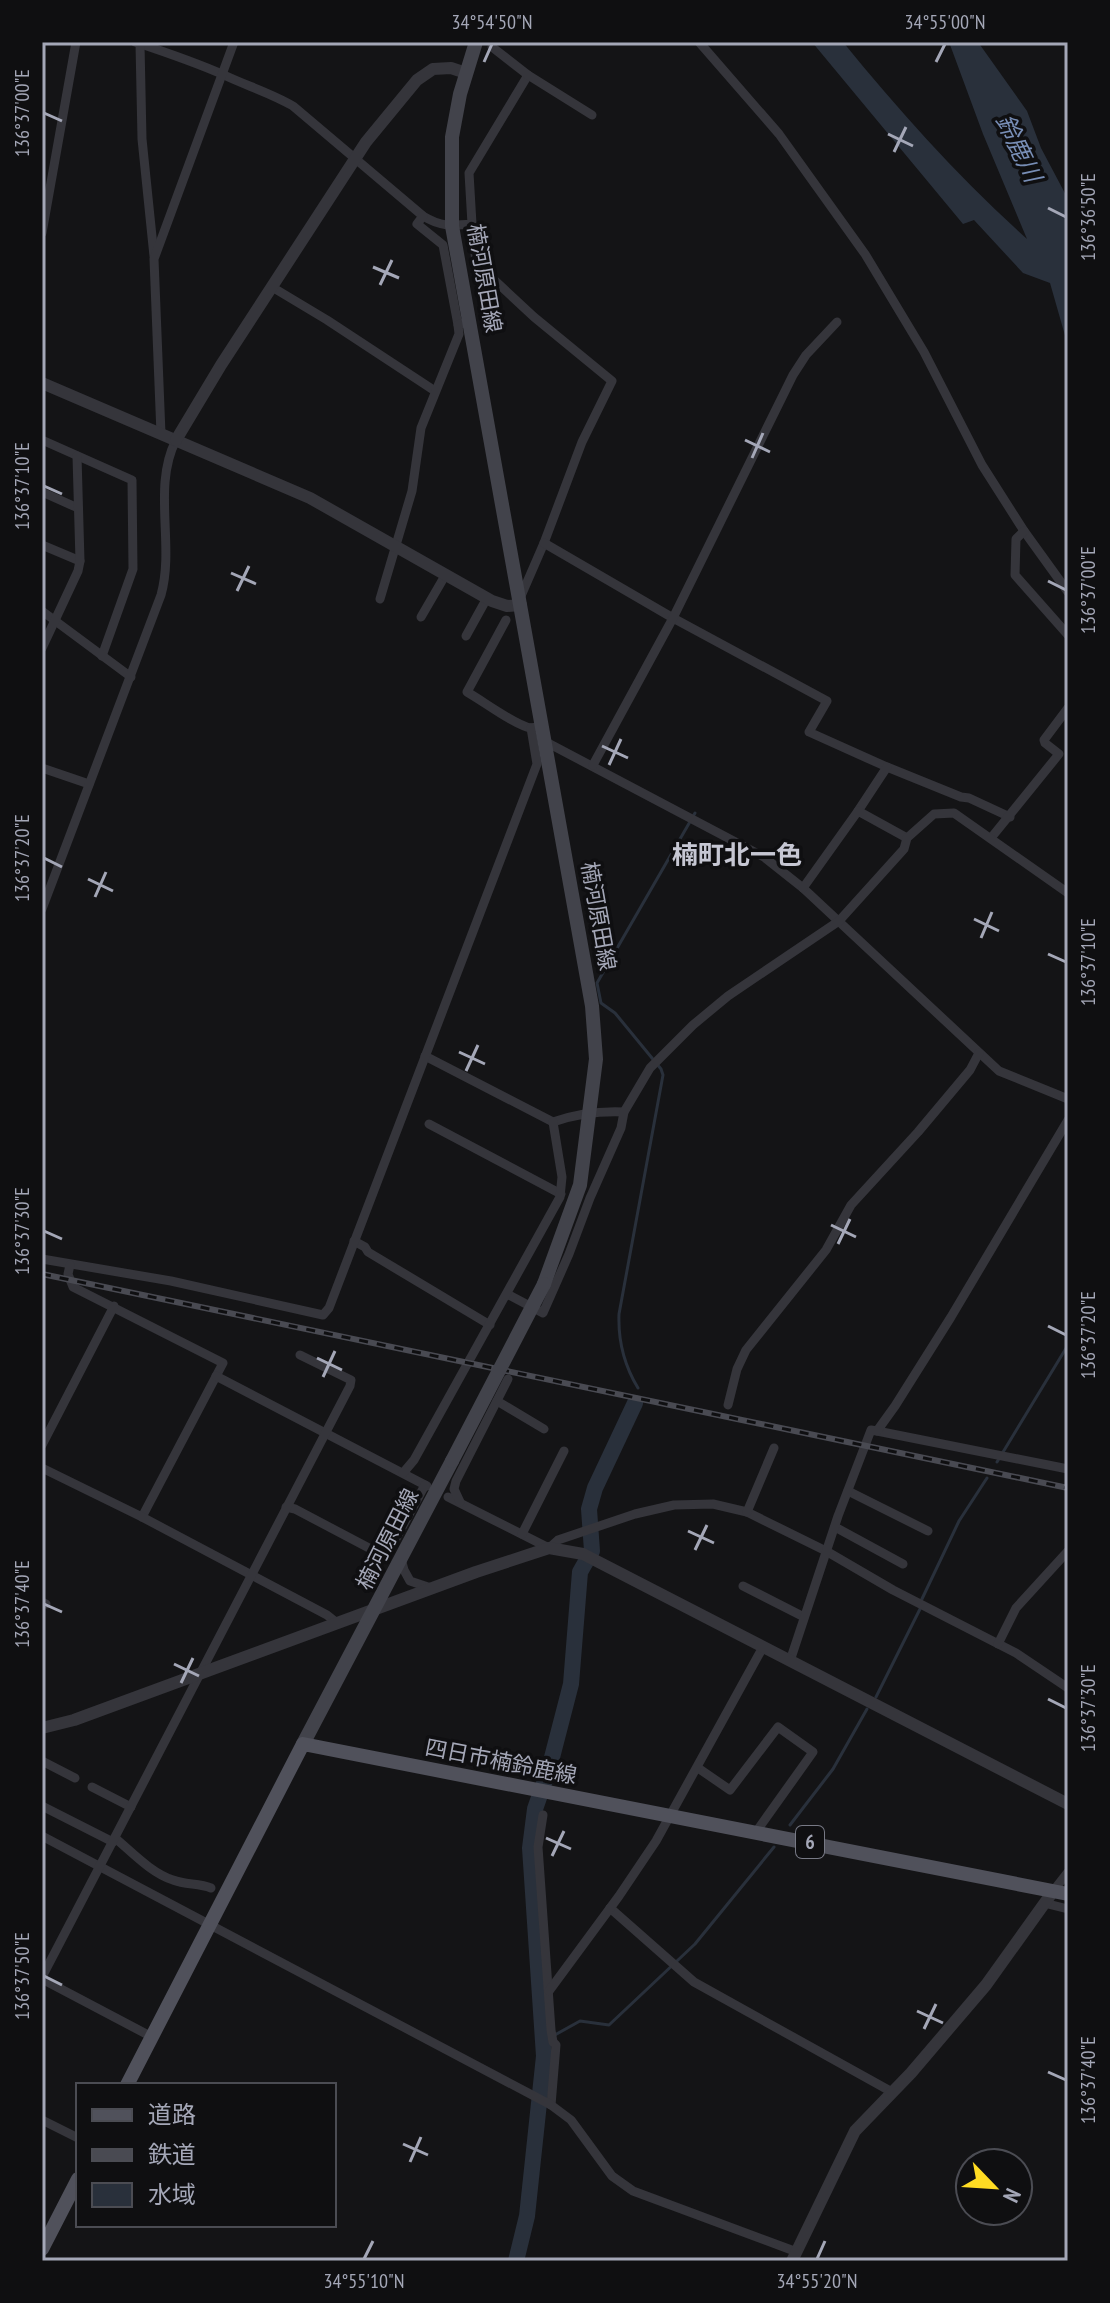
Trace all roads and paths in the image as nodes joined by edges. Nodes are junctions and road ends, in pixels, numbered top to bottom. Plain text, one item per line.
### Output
1 (76, 42) edge
2 (234, 42) edge
3 (476, 42) edge
4 (699, 42) edge
5 (137, 43) edge
6 (492, 47) dead end
7 (466, 73) junction
8 (221, 74) junction
9 (528, 75) junction
10 (592, 115) dead end
11 (354, 159) junction
12 (423, 216) junction
13 (472, 224) junction
14 (452, 226) junction
15 (42, 233) edge
16 (154, 259) junction
17 (272, 287) junction
18 (464, 322) junction
19 (837, 322) dead end
20 (42, 383) edge
21 (435, 391) junction
22 (161, 434) junction
23 (42, 440) edge
24 (176, 440) junction
25 (77, 456) junction
26 (42, 492) edge
27 (78, 508) junction
28 (1024, 531) junction
29 (544, 543) junction
30 (42, 545) edge
31 (395, 546) junction
32 (80, 561) junction
33 (446, 574) junction
34 (1068, 592) edge
35 (487, 598) junction
36 (380, 599) dead end
37 (521, 602) junction
38 (42, 611) edge
39 (421, 617) dead end
40 (673, 618) junction
41 (506, 620) dead end
42 (55, 621) junction
43 (1068, 635) edge
44 (466, 636) dead end
45 (42, 648) edge
46 (102, 656) junction
47 (131, 677) junction
48 (1068, 708) edge
49 (537, 727) junction
50 (546, 742) junction
51 (593, 765) junction
52 (887, 767) junction
53 (42, 768) edge
54 (89, 784) junction
55 (961, 797) junction
56 (858, 811) junction
57 (954, 813) junction
58 (1010, 817) junction
59 (907, 838) junction
60 (991, 838) junction
61 (803, 888) junction
62 (1068, 893) edge
63 (42, 909) edge
64 (839, 921) junction
65 (979, 1053) junction
66 (425, 1056) junction
67 (1068, 1099) edge
68 (624, 1112) junction
69 (590, 1114) junction
70 (1068, 1120) edge
71 (553, 1122) junction
72 (429, 1124) dead end
73 (561, 1194) junction
74 (354, 1241) junction
75 (42, 1259) edge
76 (70, 1265) junction
77 (507, 1294) junction
78 (114, 1306) junction
79 (490, 1325) junction
80 (300, 1355) dead end
81 (216, 1376) junction
82 (508, 1379) dead end
83 (497, 1401) junction
84 (728, 1405) dead end
85 (544, 1429) dead end
86 (877, 1431) junction
87 (325, 1433) junction
88 (42, 1445) edge
89 (774, 1448) dead end
90 (564, 1451) dead end
91 (42, 1468) edge
92 (1068, 1469) edge
93 (403, 1473) junction
94 (848, 1491) junction
95 (448, 1497) dead end
96 (461, 1503) junction
97 (286, 1507) junction
98 (747, 1512) junction
99 (142, 1517) junction
100 (835, 1527) junction
101 (928, 1531) dead end
102 (522, 1534) junction
103 (549, 1548) junction
104 (826, 1551) junction
105 (1068, 1551) edge
106 (401, 1558) junction
107 (903, 1564) dead end
108 (251, 1575) junction
109 (743, 1586) dead end
110 (431, 1588) junction
111 (376, 1609) junction
112 (804, 1617) junction
113 (337, 1623) junction
114 (998, 1644) junction
115 (763, 1647) junction
116 (790, 1661) junction
117 (201, 1674) junction
118 (1068, 1688) edge
119 (42, 1728) edge
120 (303, 1744) junction
121 (42, 1761) edge
122 (698, 1768) junction
123 (75, 1778) dead end
124 (92, 1787) dead end
125 (1068, 1804) edge
126 (42, 1806) edge
127 (131, 1807) junction
128 (543, 1815) dead end
129 (670, 1815) junction
130 (756, 1832) junction
131 (42, 1836) edge
132 (114, 1840) junction
133 (100, 1866) junction
134 (1068, 1872) edge
135 (211, 1888) dead end
136 (1061, 1892) edge
137 (1044, 1903) junction
138 (610, 1908) junction
139 (1068, 1909) edge
140 (210, 1924) junction
141 (42, 1978) edge
142 (549, 1991) junction
143 (152, 2037) junction
144 (128, 2083) edge
145 (892, 2092) junction
146 (549, 2103) junction
147 (42, 2120) edge
148 (76, 2137) edge
149 (76, 2183) edge
150 (42, 2249) edge
151 (795, 2256) edge

1 - 15 street
2 - 8 street
3 - 7 main road, 楠河原田線
4 - 28 street
5 - 8 street
5 - 16 street
6 - 9 street
7 - 11 street
7 - 14 main road, 楠河原田線
8 - 11 street
8 - 16 street
9 - 10 street
9 - 13 street
11 - 12 street
11 - 17 street
12 - 14 street
12 - 18 street
13 - 14 street
13 - 29 street
14 - 18 main road, 楠河原田線
16 - 22 street
17 - 21 street
17 - 24 street
18 - 21 street
18 - 37 main road, 楠河原田線
19 - 40 street
20 - 22 street
21 - 31 street
22 - 24 street
23 - 25 street
24 - 31 street
24 - 47 street
25 - 27 street
25 - 46 street
26 - 27 street
27 - 32 street
28 - 34 street
28 - 43 street
29 - 37 street
29 - 40 street
30 - 32 street
31 - 33 street
31 - 36 street
32 - 42 street
33 - 35 street
33 - 39 street
35 - 37 street
35 - 44 street
37 - 49 main road, 楠河原田線
38 - 42 street
40 - 51 street
40 - 52 street
41 - 49 street
42 - 45 street
42 - 46 street
46 - 47 street
47 - 54 street
48 - 58 street
49 - 50 main road, 楠河原田線
49 - 66 street
50 - 51 street
50 - 69 main road, 楠河原田線
51 - 61 street
52 - 55 street
52 - 56 street
53 - 54 street
54 - 63 street
55 - 57 street
55 - 58 street
56 - 59 street
56 - 61 street
57 - 59 street
57 - 60 street
58 - 60 street
59 - 64 street
60 - 62 street
61 - 64 street
64 - 65 street
64 - 68 street
65 - 67 street
65 - 84 street
66 - 71 street
66 - 74 street
68 - 69 street
68 - 77 street
69 - 71 street
69 - 106 main road, 楠河原田線, bridge
70 - 86 street
71 - 73 street
72 - 73 street
73 - 77 street
74 - 76 street
74 - 79 street
75 - 76 street
76 - 78 street
77 - 79 street
78 - 81 street
78 - 88 street
79 - 93 street
80 - 87 street
81 - 87 street
81 - 99 street
82 - 83 street
83 - 85 street
83 - 96 street
86 - 92 street
86 - 94 street
87 - 93 street
87 - 97 street
89 - 98 street
90 - 102 street
91 - 99 street
93 - 97 street
94 - 100 street
94 - 101 street
95 - 96 street
96 - 102 street
97 - 108 street
98 - 103 street
98 - 104 street
99 - 108 street
100 - 104 street
100 - 107 street
102 - 103 street
103 - 110 street
103 - 115 street
104 - 112 street
104 - 114 street
105 - 114 street
106 - 110 street
106 - 111 main road, 楠河原田線
108 - 113 street
108 - 117 street
109 - 112 street
110 - 111 street
111 - 113 street
111 - 120 main road, 楠河原田線
112 - 116 street
113 - 117 street
114 - 118 street
115 - 116 street
115 - 122 street
116 - 125 street
117 - 119 street
117 - 127 street
120 - 129 main road, 四日市楠鈴鹿線 / 6
120 - 140 main road
121 - 123 street
122 - 129 street
122 - 130 street
124 - 127 street
126 - 132 street
127 - 132 street
128 - 142 street
129 - 130 main road, 四日市楠鈴鹿線 / 6
129 - 138 street
130 - 136 main road, 四日市楠鈴鹿線 / 6
131 - 133 street
132 - 133 street
132 - 135 street
133 - 140 street
133 - 141 street
134 - 136 street
136 - 137 street
137 - 139 street
137 - 145 street
138 - 142 street
138 - 145 street
140 - 143 main road
140 - 146 street
141 - 143 street
142 - 146 street
143 - 144 main road
145 - 151 street
146 - 151 street
147 - 148 street
149 - 150 main road

